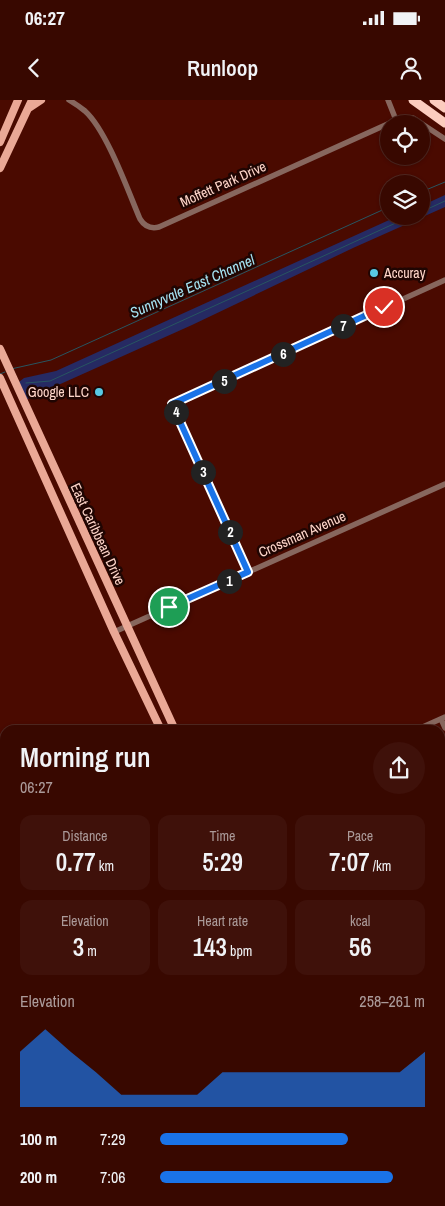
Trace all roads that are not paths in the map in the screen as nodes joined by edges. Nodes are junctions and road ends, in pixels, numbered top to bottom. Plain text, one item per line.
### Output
1 (18, 100) edge
2 (32, 100) edge
3 (41, 100) edge
4 (69, 100) edge
5 (388, 100) edge
6 (413, 100) edge
7 (434, 100) edge
8 (445, 108) edge
9 (28, 109) junction
10 (395, 115) edge
11 (445, 123) edge
12 (380, 127) edge
13 (430, 129) edge
14 (445, 139) edge
15 (0, 142) edge
16 (0, 168) edge
17 (445, 280) edge
18 (0, 349) edge
19 (1, 380) edge
20 (445, 484) edge
21 (248, 572) junction
22 (127, 626) junction
23 (114, 632) junction
24 (443, 718) edge
25 (159, 725) edge
26 (173, 725) edge
27 (427, 725) edge

1 - 15 main road
2 - 9 main road
3 - 9 main road
4 - 12 street, Moffett Park Drive
5 - 10 street
6 - 11 highway
7 - 8 highway
9 - 16 main road
13 - 14 street, Moffett Park Drive
17 - 21 street
18 - 22 main road, East Caribbean Drive
19 - 23 main road, East Caribbean Drive
20 - 21 street, Crossman Avenue
21 - 22 street, Crossman Avenue
22 - 23 street, Crossman Avenue
22 - 26 main road, East Caribbean Drive
23 - 25 main road, East Caribbean Drive
24 - 27 street

